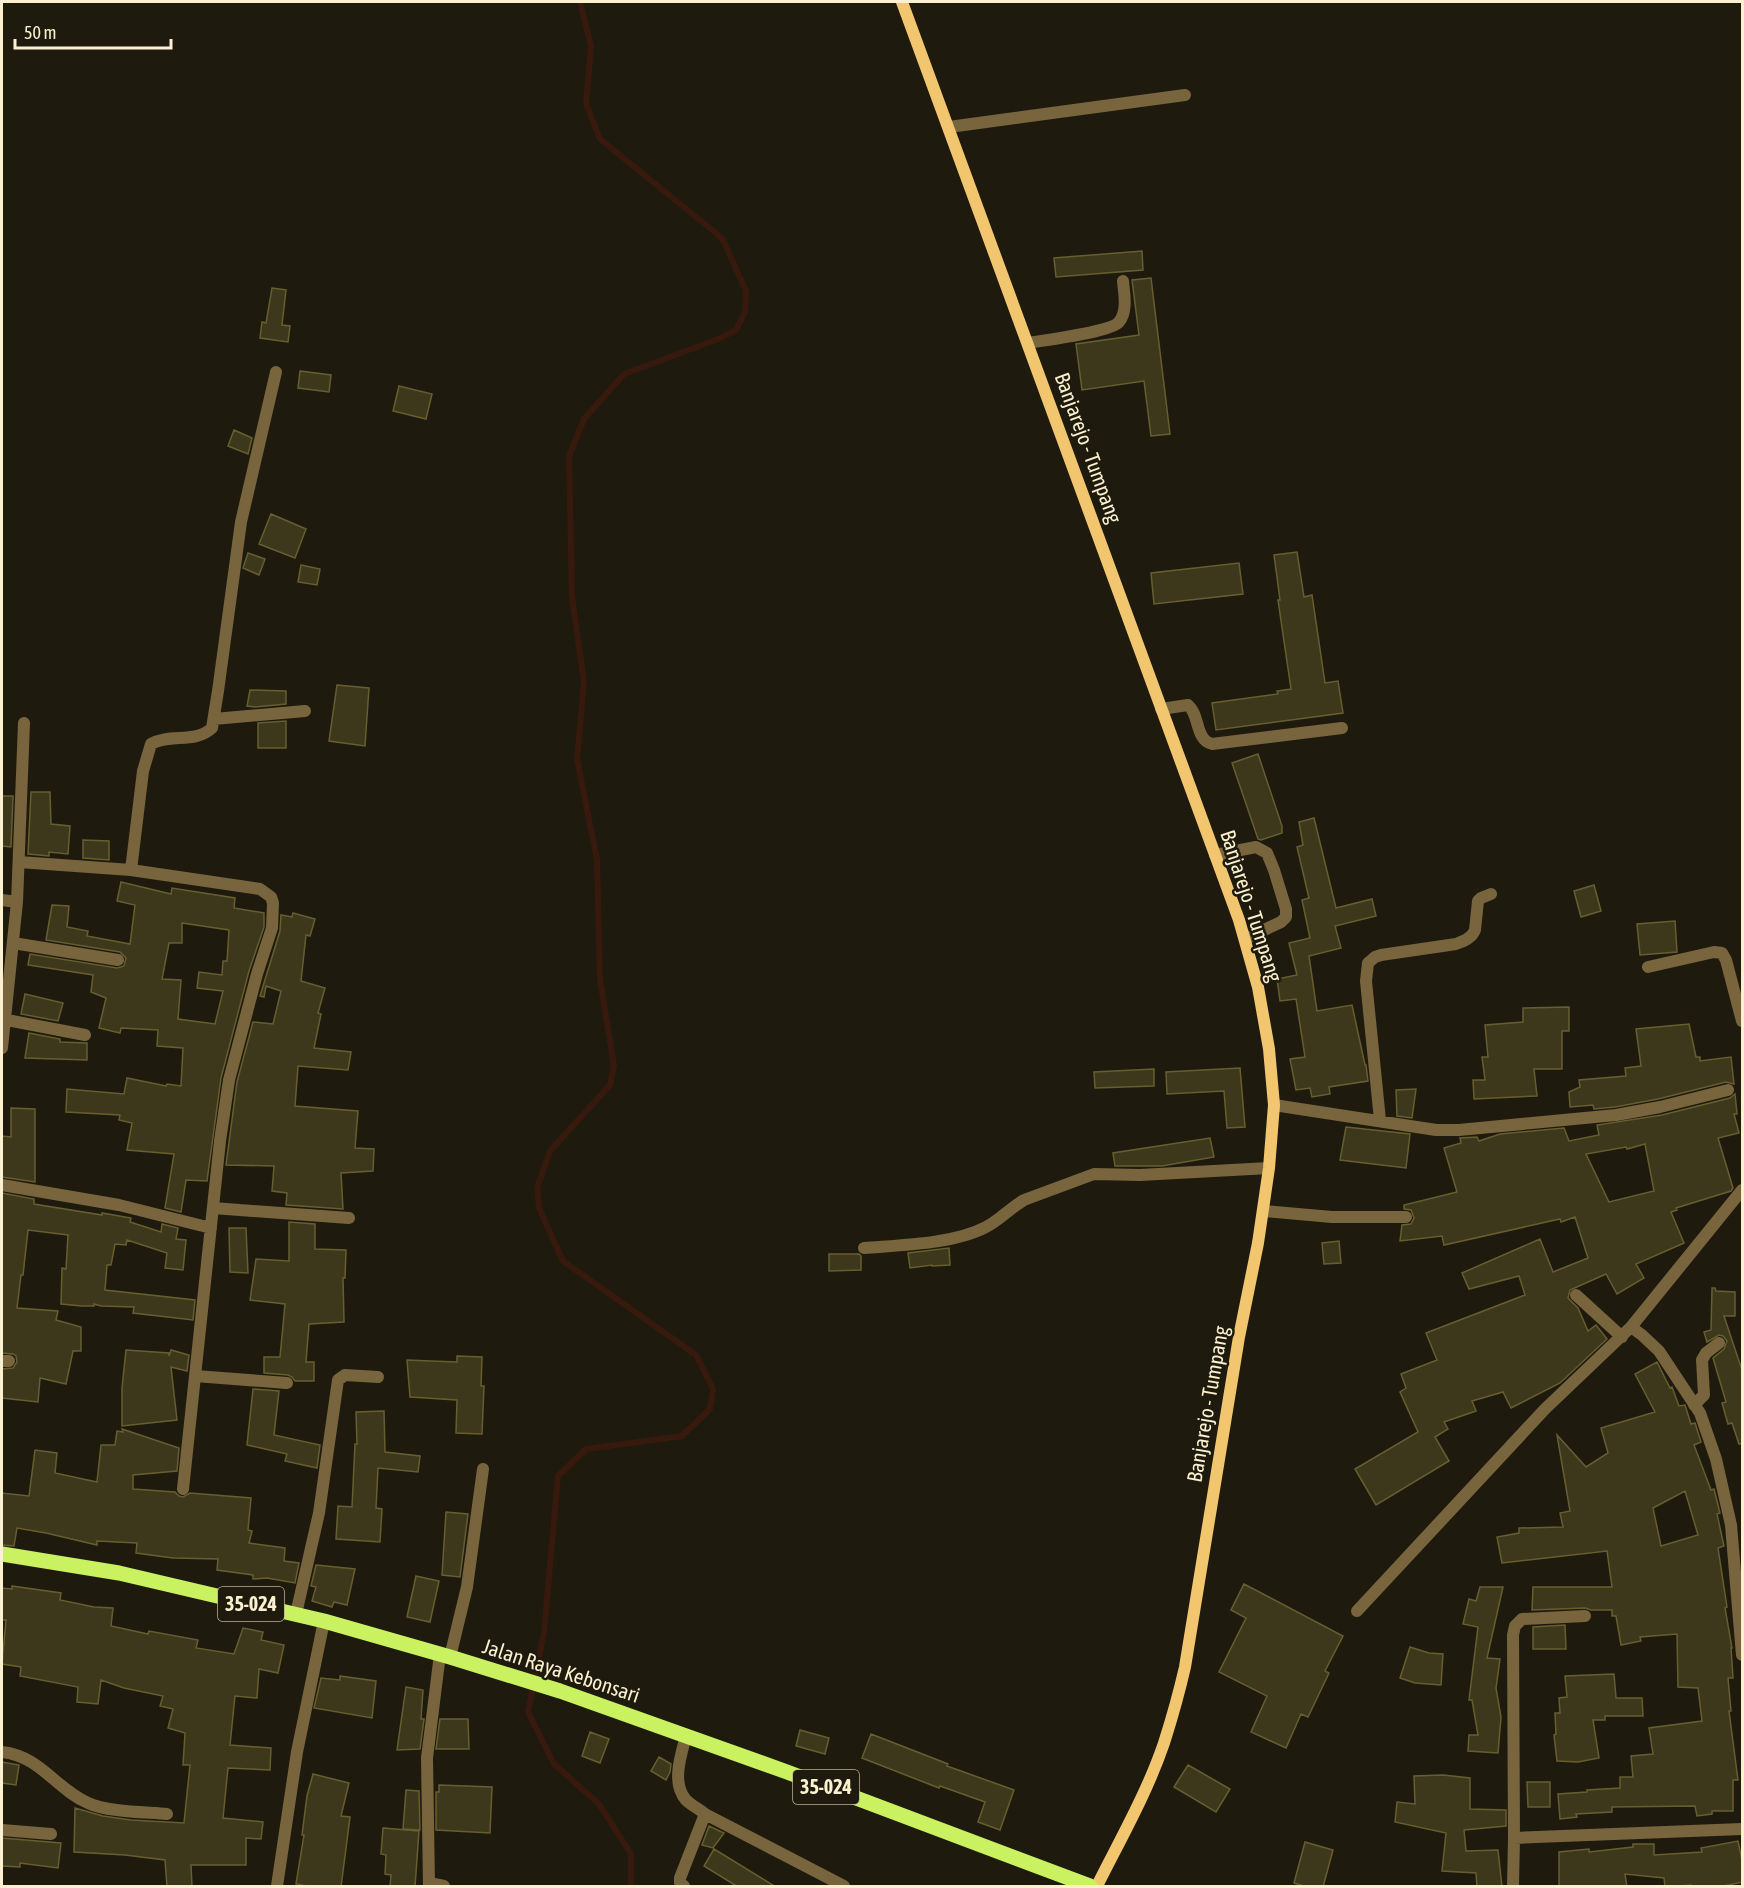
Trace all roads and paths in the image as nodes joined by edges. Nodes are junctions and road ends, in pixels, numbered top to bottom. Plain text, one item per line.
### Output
1 (902, 2) edge
2 (1185, 95) dead end
3 (949, 127) junction
4 (1123, 281) dead end
5 (1028, 343) junction
6 (276, 372) dead end
7 (1161, 709) junction
8 (305, 711) dead end
9 (214, 719) junction
10 (24, 723) dead end
11 (1342, 728) dead end
12 (1215, 855) junction
13 (19, 862) junction
14 (131, 870) junction
15 (1491, 894) dead end
16 (2, 900) edge
17 (17, 902) junction
18 (1245, 939) junction
19 (13, 943) junction
20 (118, 960) dead end
21 (1648, 967) dead end
22 (3, 1020) edge
23 (1743, 1021) edge
24 (85, 1035) dead end
25 (2, 1048) edge
26 (1728, 1090) dead end
27 (1274, 1105) junction
28 (1380, 1120) junction
29 (1269, 1168) junction
30 (2, 1185) edge
31 (1743, 1190) edge
32 (213, 1209) junction
33 (1264, 1211) junction
34 (1406, 1217) dead end
35 (349, 1218) dead end
36 (211, 1228) junction
37 (864, 1248) dead end
38 (1576, 1295) dead end
39 (1631, 1327) junction
40 (1622, 1338) junction
41 (1719, 1343) dead end
42 (195, 1376) junction
43 (378, 1377) dead end
44 (287, 1383) dead end
45 (1694, 1405) junction
46 (483, 1469) dead end
47 (183, 1489) dead end
48 (2, 1554) edge
49 (1357, 1611) dead end
50 (296, 1614) junction
51 (1585, 1617) dead end
52 (324, 1621) junction
53 (1743, 1655) edge
54 (445, 1656) junction
55 (686, 1736) junction
56 (2, 1752) edge
57 (167, 1814) dead end
58 (705, 1814) junction
59 (1743, 1829) edge
60 (2, 1830) edge
61 (51, 1834) dead end
62 (1514, 1838) junction
63 (429, 1885) edge
64 (277, 1887) edge
65 (444, 1887) edge
66 (684, 1887) edge
67 (844, 1887) edge
68 (1090, 1887) edge
69 (1097, 1887) edge
70 (1513, 1887) edge

1 - 3 main road, Banjarejo - Tumpang
2 - 3 street
3 - 5 main road, Banjarejo - Tumpang
4 - 5 street
5 - 7 main road, Banjarejo - Tumpang
6 - 9 street
7 - 11 street
7 - 12 main road, Banjarejo - Tumpang
8 - 9 street
9 - 14 street
10 - 13 street
12 - 18 main road, Banjarejo - Tumpang
12 - 18 street
13 - 14 street
13 - 17 street
14 - 32 street
15 - 28 street
16 - 17 street
17 - 19 street
18 - 27 main road, Banjarejo - Tumpang
19 - 20 street
19 - 22 street
21 - 23 street
22 - 24 street
22 - 25 street
26 - 28 street
27 - 28 street
27 - 29 main road, Banjarejo - Tumpang
29 - 33 main road, Banjarejo - Tumpang
29 - 37 street
30 - 36 street
31 - 39 street
32 - 35 street
32 - 36 street
33 - 34 street
33 - 69 main road, Banjarejo - Tumpang
36 - 42 street
38 - 40 street
39 - 40 street
39 - 45 street
40 - 49 street
41 - 45 street
42 - 44 street
42 - 47 street
43 - 50 street
45 - 53 street
46 - 54 street
48 - 50 main road, Jalan Raya Kebonsari / 35-024
50 - 52 main road, Jalan Raya Kebonsari / 35-024
51 - 62 street
52 - 54 main road, Jalan Raya Kebonsari / 35-024
52 - 64 street
54 - 55 main road, Jalan Raya Kebonsari / 35-024
54 - 63 street
55 - 58 street
55 - 68 main road, Jalan Raya Kebonsari / 35-024
56 - 57 street
58 - 66 street
58 - 67 street
59 - 62 street
60 - 61 street
62 - 70 street
63 - 65 street

